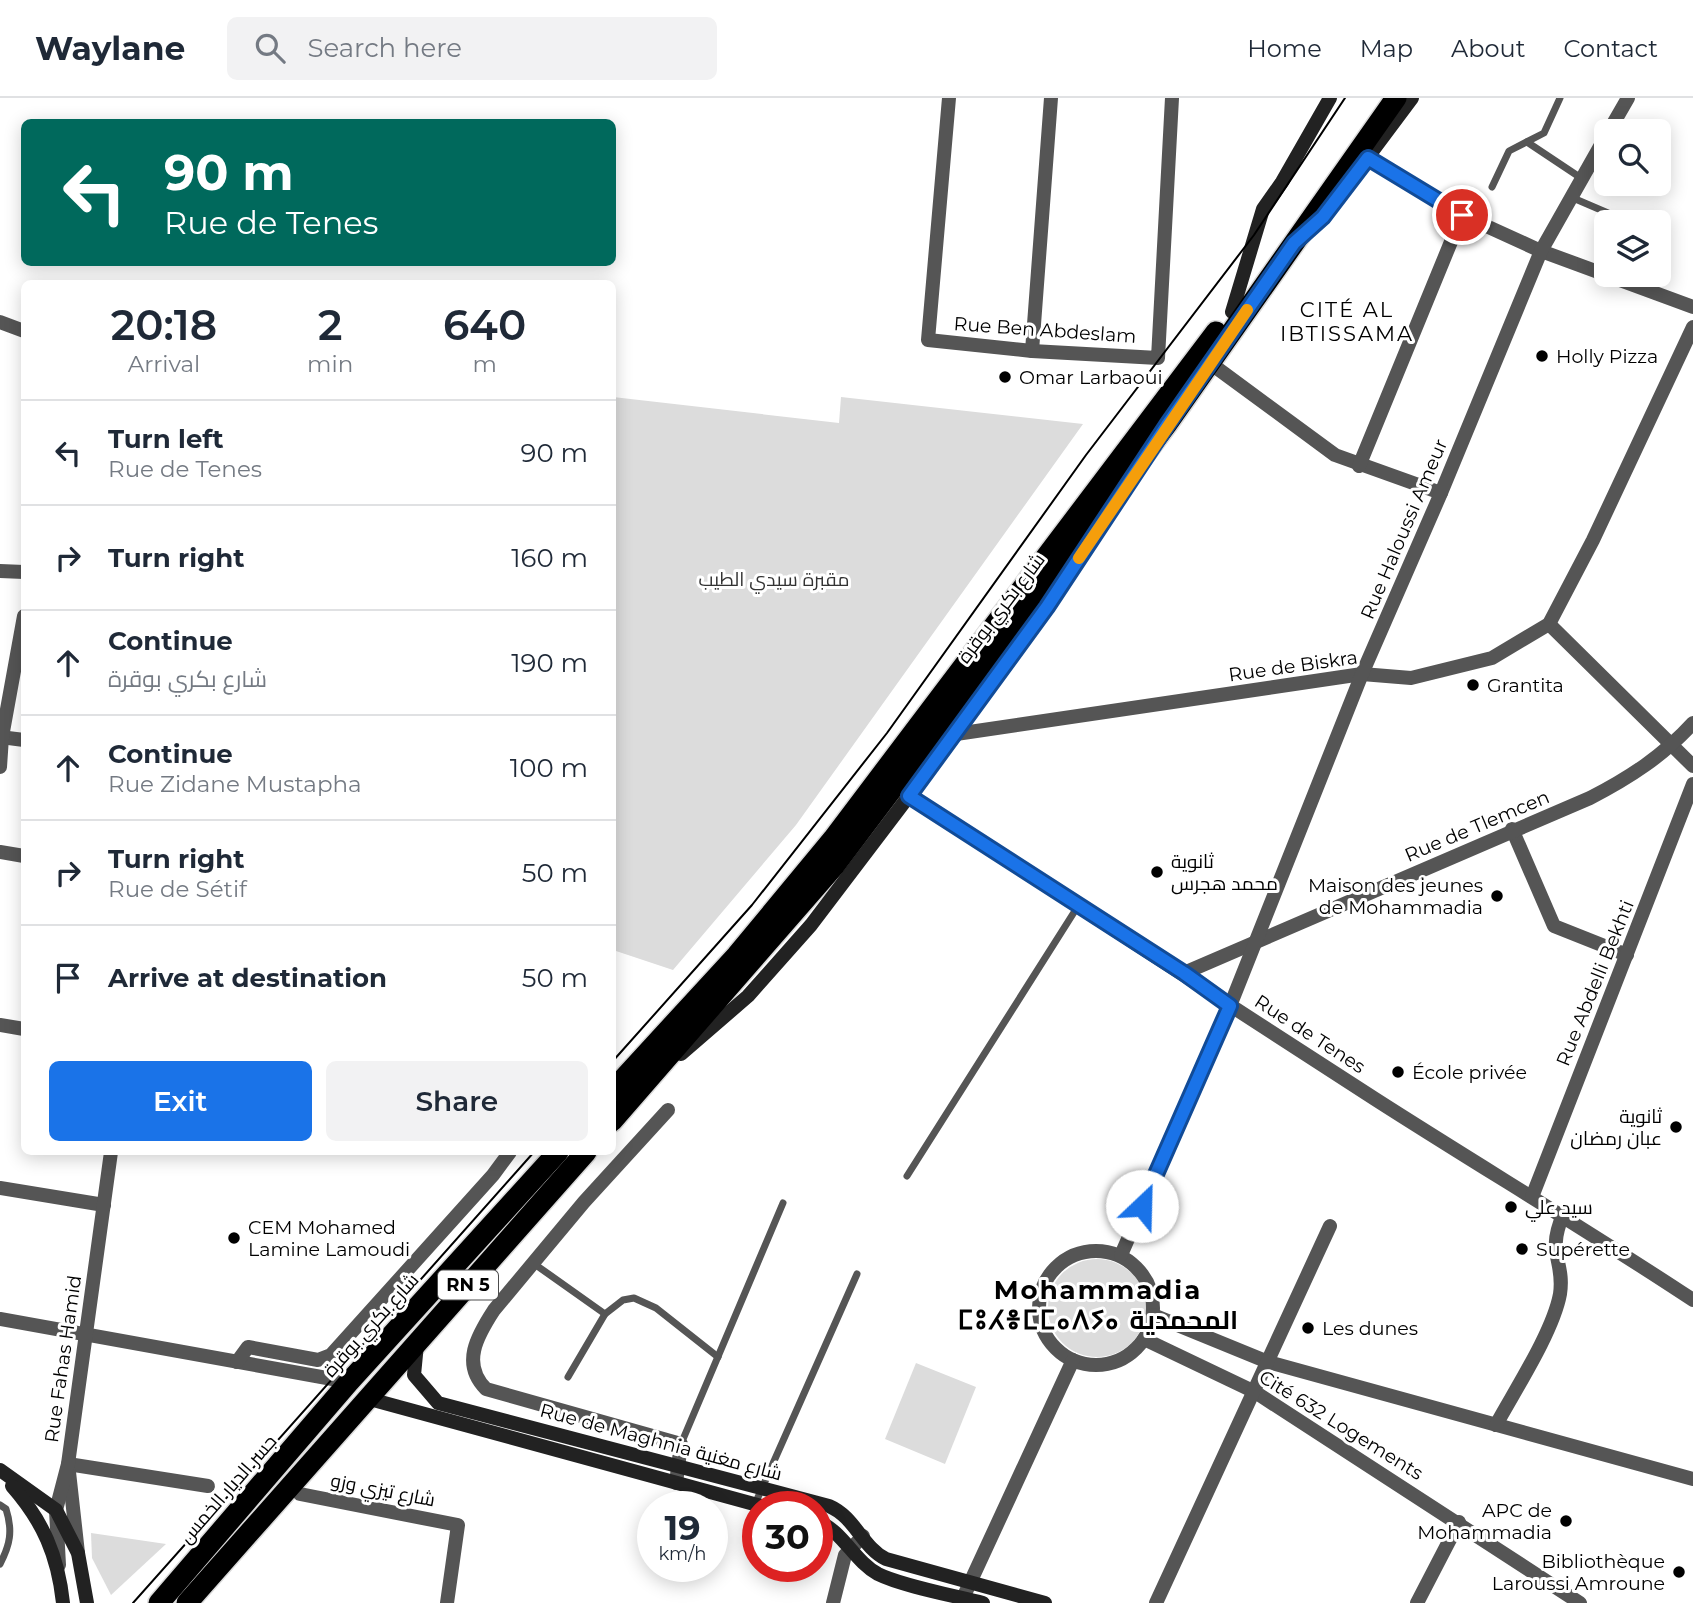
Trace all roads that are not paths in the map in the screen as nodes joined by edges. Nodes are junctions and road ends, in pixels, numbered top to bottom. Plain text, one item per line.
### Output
1 (949, 98) edge
2 (1051, 98) edge
3 (1172, 98) edge
4 (1329, 98) edge
5 (1379, 98) edge
6 (1396, 98) edge
7 (1412, 98) edge
8 (1560, 98) edge
9 (1628, 98) edge
10 (1616, 119) edge
11 (1527, 142) junction
12 (1368, 158) junction
13 (1594, 158) edge
14 (1583, 179) junction
15 (1492, 187) dead end
16 (1573, 198) junction
17 (1601, 210) edge
18 (1462, 215) junction
19 (1294, 243) junction
20 (1541, 250) junction
21 (1693, 307) edge
22 (1232, 312) junction
23 (0, 322) edge
24 (1693, 327) edge
25 (21, 330) edge
26 (1032, 351) junction
27 (1210, 363) junction
28 (1167, 425) junction
29 (1359, 466) junction
30 (1441, 493) junction
31 (0, 571) edge
32 (21, 572) edge
33 (1549, 624) junction
34 (21, 632) edge
35 (1362, 674) junction
36 (1693, 723) edge
37 (956, 734) junction
38 (1, 737) edge
39 (21, 740) edge
40 (1672, 746) junction
41 (1693, 766) edge
42 (0, 767) edge
43 (1693, 784) edge
44 (909, 796) junction
45 (1513, 829) junction
46 (0, 852) edge
47 (21, 856) edge
48 (1078, 905) junction
49 (1252, 945) junction
50 (1628, 955) junction
51 (1184, 973) junction
52 (1230, 1006) junction
53 (0, 1026) edge
54 (21, 1030) edge
55 (616, 1087) edge
56 (643, 1087) junction
57 (668, 1110) dead end
58 (616, 1117) edge
59 (111, 1155) edge
60 (508, 1155) edge
61 (555, 1155) edge
62 (583, 1155) edge
63 (907, 1176) dead end
64 (0, 1188) edge
65 (1532, 1197) junction
66 (783, 1203) dead end
67 (104, 1205) junction
68 (1563, 1215) junction
69 (1330, 1226) dead end
70 (1121, 1255) junction
71 (533, 1263) junction
72 (857, 1274) dead end
73 (1693, 1300) edge
74 (605, 1314) junction
75 (1153, 1315) junction
76 (0, 1319) edge
77 (87, 1333) junction
78 (1144, 1339) junction
79 (418, 1342) junction
80 (718, 1357) junction
81 (1073, 1360) junction
82 (237, 1362) junction
83 (1268, 1362) junction
84 (393, 1370) junction
85 (568, 1377) dead end
86 (349, 1382) junction
87 (1255, 1392) junction
88 (377, 1401) junction
89 (331, 1404) joint
90 (1496, 1425) junction
91 (681, 1444) junction
92 (68, 1464) junction
93 (0, 1471) edge
94 (678, 1476) junction
95 (1693, 1479) edge
96 (208, 1486) dead end
97 (761, 1487) junction
98 (761, 1491) edge
99 (300, 1494) junction
100 (742, 1499) edge
101 (0, 1505) edge
102 (55, 1510) junction
103 (1459, 1522) junction
104 (833, 1531) edge
105 (863, 1536) junction
106 (850, 1549) junction
107 (78, 1553) junction
108 (0, 1564) edge
109 (60, 1571) junction
110 (972, 1583) junction
111 (964, 1598) junction
112 (63, 1603) edge
113 (87, 1603) edge
114 (159, 1603) edge
115 (187, 1603) edge
116 (203, 1603) edge
117 (447, 1603) edge
118 (834, 1603) edge
119 (984, 1603) edge
120 (1045, 1603) edge
121 (1156, 1603) edge
122 (1417, 1603) edge
123 (1580, 1603) edge

1 - 26 street, Rue Ben Abdeslam
2 - 26 street
3 - 26 street, Rue Ben Abdeslam
4 - 22 street
5 - 22 highway, شارع بكري بوقرة
6 - 19 highway, شارع بكري بوقرة
7 - 12 street
8 - 11 lane
9 - 10 street
11 - 14 lane
11 - 15 lane
12 - 18 street
12 - 19 street
13 - 14 street, Rue Haloussi Ameur
14 - 16 street, Rue Haloussi Ameur
16 - 17 lane
16 - 20 street, Rue Haloussi Ameur
18 - 20 street
18 - 29 street
19 - 27 highway, شارع بكري بوقرة
20 - 21 street
20 - 30 street, Rue Haloussi Ameur
22 - 55 highway, شارع بكري بوقرة
23 - 25 street
24 - 33 street
27 - 28 highway, شارع بكري بوقرة
27 - 29 street
28 - 37 street
28 - 56 highway, شارع بكري بوقرة
29 - 30 street
30 - 35 street, Rue Haloussi Ameur
31 - 32 street
33 - 35 street, Rue de Biskra
33 - 40 street
34 - 38 street
35 - 37 street, Rue de Biskra
35 - 49 street, Rue Haloussi Ameur
36 - 40 street, Rue de Tlemcen
37 - 44 street
38 - 39 street
38 - 42 street
40 - 41 street
40 - 45 street, Rue de Tlemcen
43 - 50 street, Rue Abdelli Bekhti
44 - 48 street, Rue de Tenes
44 - 56 street
45 - 49 street, Rue de Tlemcen
45 - 50 street
46 - 47 street
48 - 51 street, Rue de Tenes
48 - 63 lane
49 - 51 street, Rue de Tlemcen
49 - 52 street, Rue Haloussi Ameur
50 - 65 street, Rue Abdelli Bekhti
51 - 52 street, Rue de Tenes
52 - 65 street, Rue de Tenes
52 - 70 street, Rue Haloussi Ameur
53 - 54 street
56 - 58 highway, شارع بكري بوقرة
57 - 71 street
59 - 67 street, Rue Fahas Hamid
60 - 82 street
61 - 86 highway, شارع بكري بوقرة / RN 5
62 - 79 highway, RN 5
64 - 67 street
65 - 68 street, Rue de Tenes
66 - 80 lane
67 - 77 street, Rue Fahas Hamid
68 - 73 street, Rue de Tenes
68 - 90 street
69 - 83 street
70 - 75 street
70 - 81 street
71 - 74 lane
71 - 91 street
72 - 97 lane
74 - 80 lane
74 - 85 lane
75 - 78 street
75 - 83 street
76 - 77 street
77 - 82 street
77 - 92 street, Rue Fahas Hamid
78 - 81 street
78 - 87 street, Cité 632 Logements
79 - 84 highway, RN 5
79 - 94 street, Rue de Maghnia شارع مغنية
80 - 91 lane
81 - 110 street
82 - 86 street
83 - 87 street
83 - 90 street
84 - 88 highway, RN 5
84 - 115 highway, RN 5
86 - 89 highway, شارع بكري بوقرة / RN 5
87 - 103 street, Cité 632 Logements
87 - 121 street
88 - 94 street, Rue de Maghnia شارع مغنية
88 - 99 highway, RN 5
89 - 114 highway, جسر الديار الخمس / RN 5
90 - 95 street
91 - 94 street
92 - 96 street
92 - 102 street, Rue Fahas Hamid
92 - 107 street
93 - 102 street
93 - 109 street
94 - 97 street, Rue de Maghnia شارع مغنية
94 - 100 street, Rue de Maghnia شارع مغنية
97 - 98 lane
97 - 105 street, Rue de Maghnia شارع مغنية
99 - 116 highway, RN 5
99 - 117 street, شارع تيزي وزو
101 - 108 lane
102 - 107 street
102 - 109 street, Rue Fahas Hamid
103 - 122 street
103 - 123 street, Cité 632 Logements
104 - 106 street
105 - 106 street
105 - 110 street, Rue de Maghnia شارع مغنية
106 - 111 street
106 - 118 street
107 - 113 street
109 - 112 street
110 - 111 street
110 - 120 street, Rue de Maghnia شارع مغنية
111 - 119 street

